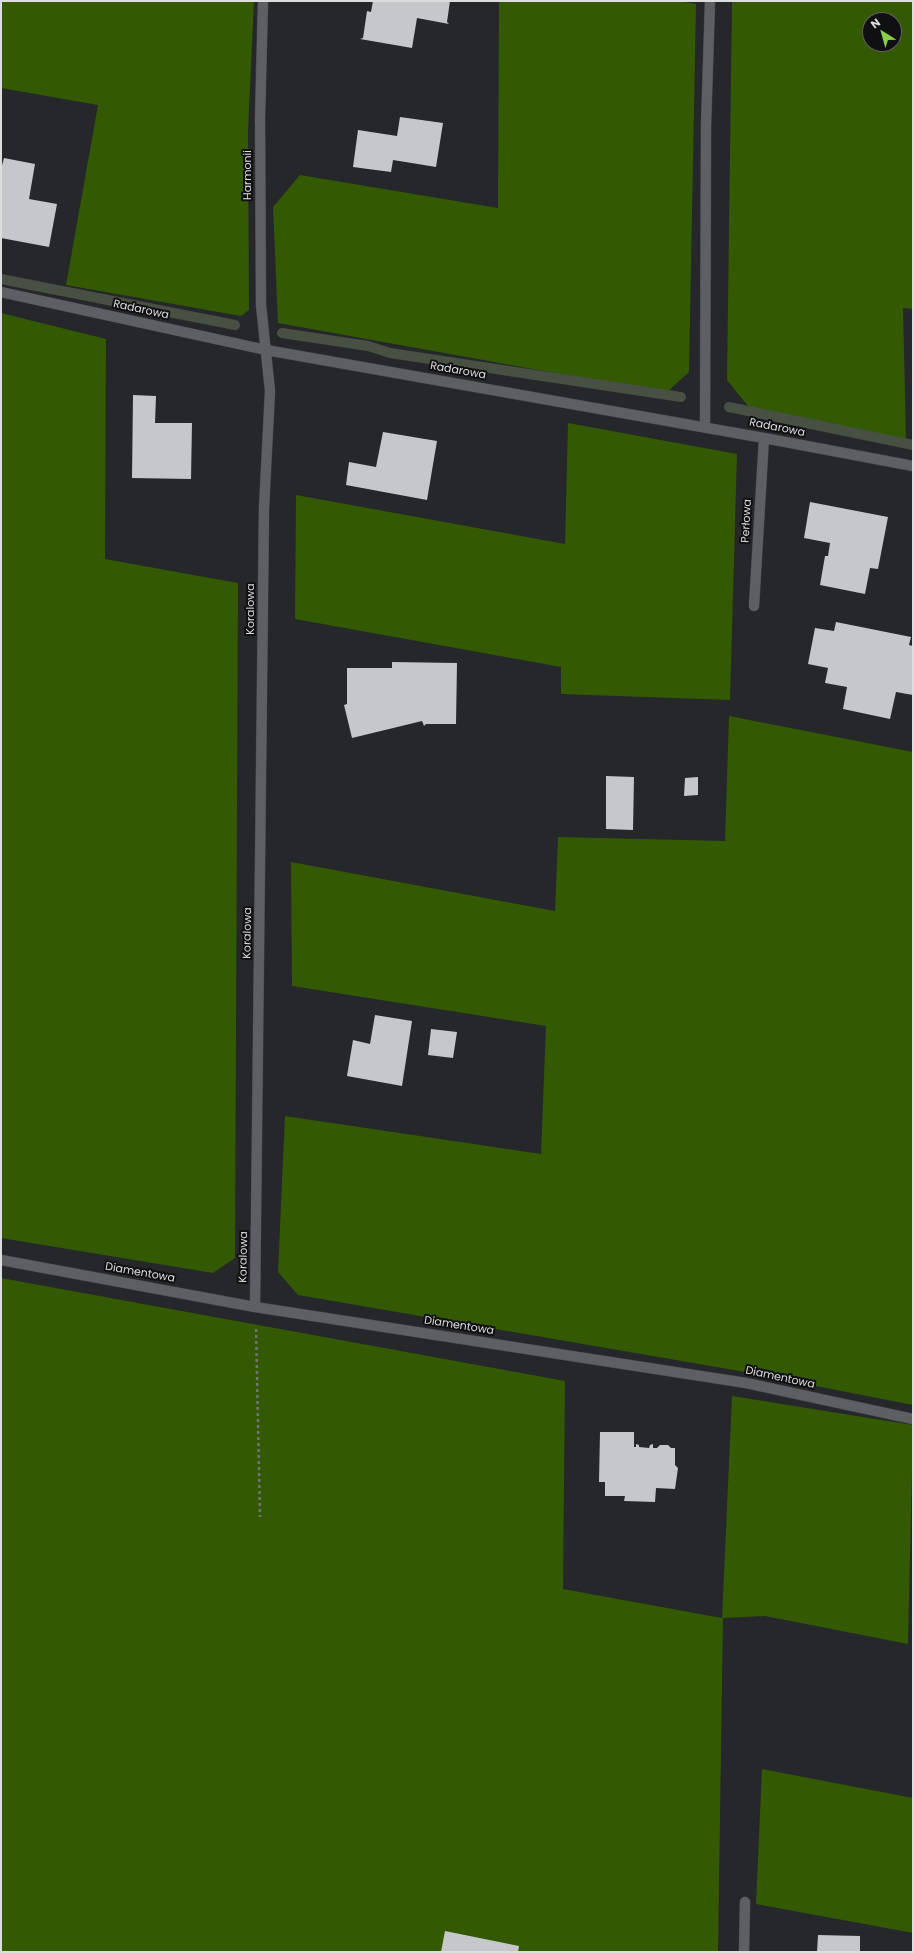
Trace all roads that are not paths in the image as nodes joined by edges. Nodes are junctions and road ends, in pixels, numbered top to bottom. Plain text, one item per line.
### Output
1 (262, 1) edge
2 (710, 1) edge
3 (1, 292) edge
4 (266, 350) junction
5 (705, 427) junction
6 (764, 438) junction
7 (913, 466) edge
8 (754, 606) dead end
9 (1, 1260) edge
10 (255, 1307) junction
11 (913, 1419) edge
12 (745, 1902) dead end
13 (744, 1952) edge

1 - 4 street, Harmonii
2 - 5 street
3 - 4 street, Radarowa
4 - 5 street, Radarowa
4 - 10 street, Koralowa
5 - 6 street, Radarowa
6 - 7 street, Radarowa
6 - 8 street, Perłowa
9 - 10 street, Diamentowa
10 - 11 street, Diamentowa
12 - 13 street

